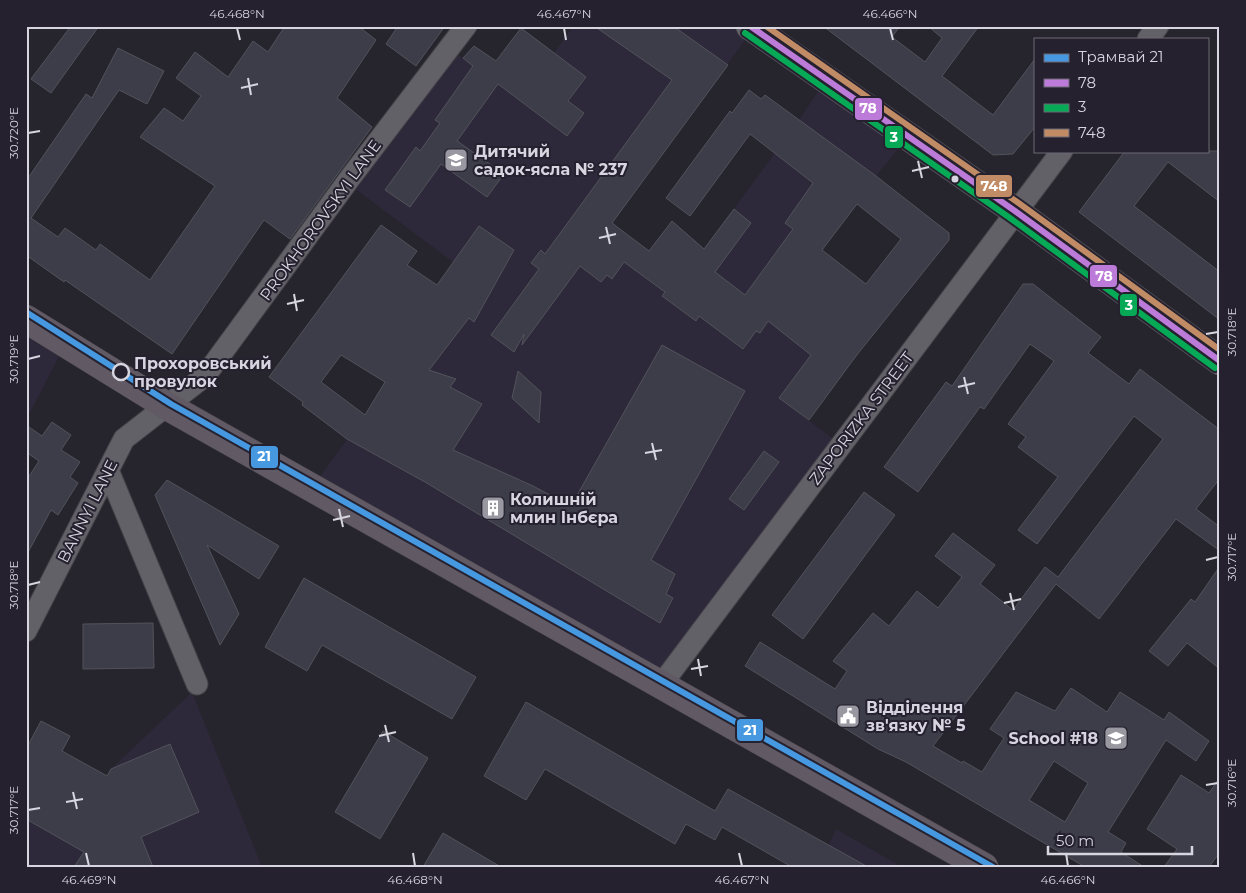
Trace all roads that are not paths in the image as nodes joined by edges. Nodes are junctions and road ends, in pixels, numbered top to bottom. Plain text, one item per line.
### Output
1 (466, 26) edge
2 (750, 26) edge
3 (1158, 26) edge
4 (1149, 38) edge
5 (1061, 152) edge
6 (1016, 211) junction
7 (26, 319) edge
8 (1220, 361) edge
9 (167, 406) junction
10 (108, 470) junction
11 (26, 631) edge
12 (197, 684) dead end
13 (661, 685) junction
14 (984, 867) edge

1 - 9 street, PROKHOROVSKYI LANE
2 - 6 main road
3 - 4 street
5 - 6 street, ZAPORIZKA STREET
6 - 8 main road
6 - 13 street, ZAPORIZKA STREET
7 - 9 main road
9 - 10 street, BANNYI LANE
9 - 13 main road
10 - 11 street, BANNYI LANE
10 - 12 street
13 - 14 main road

